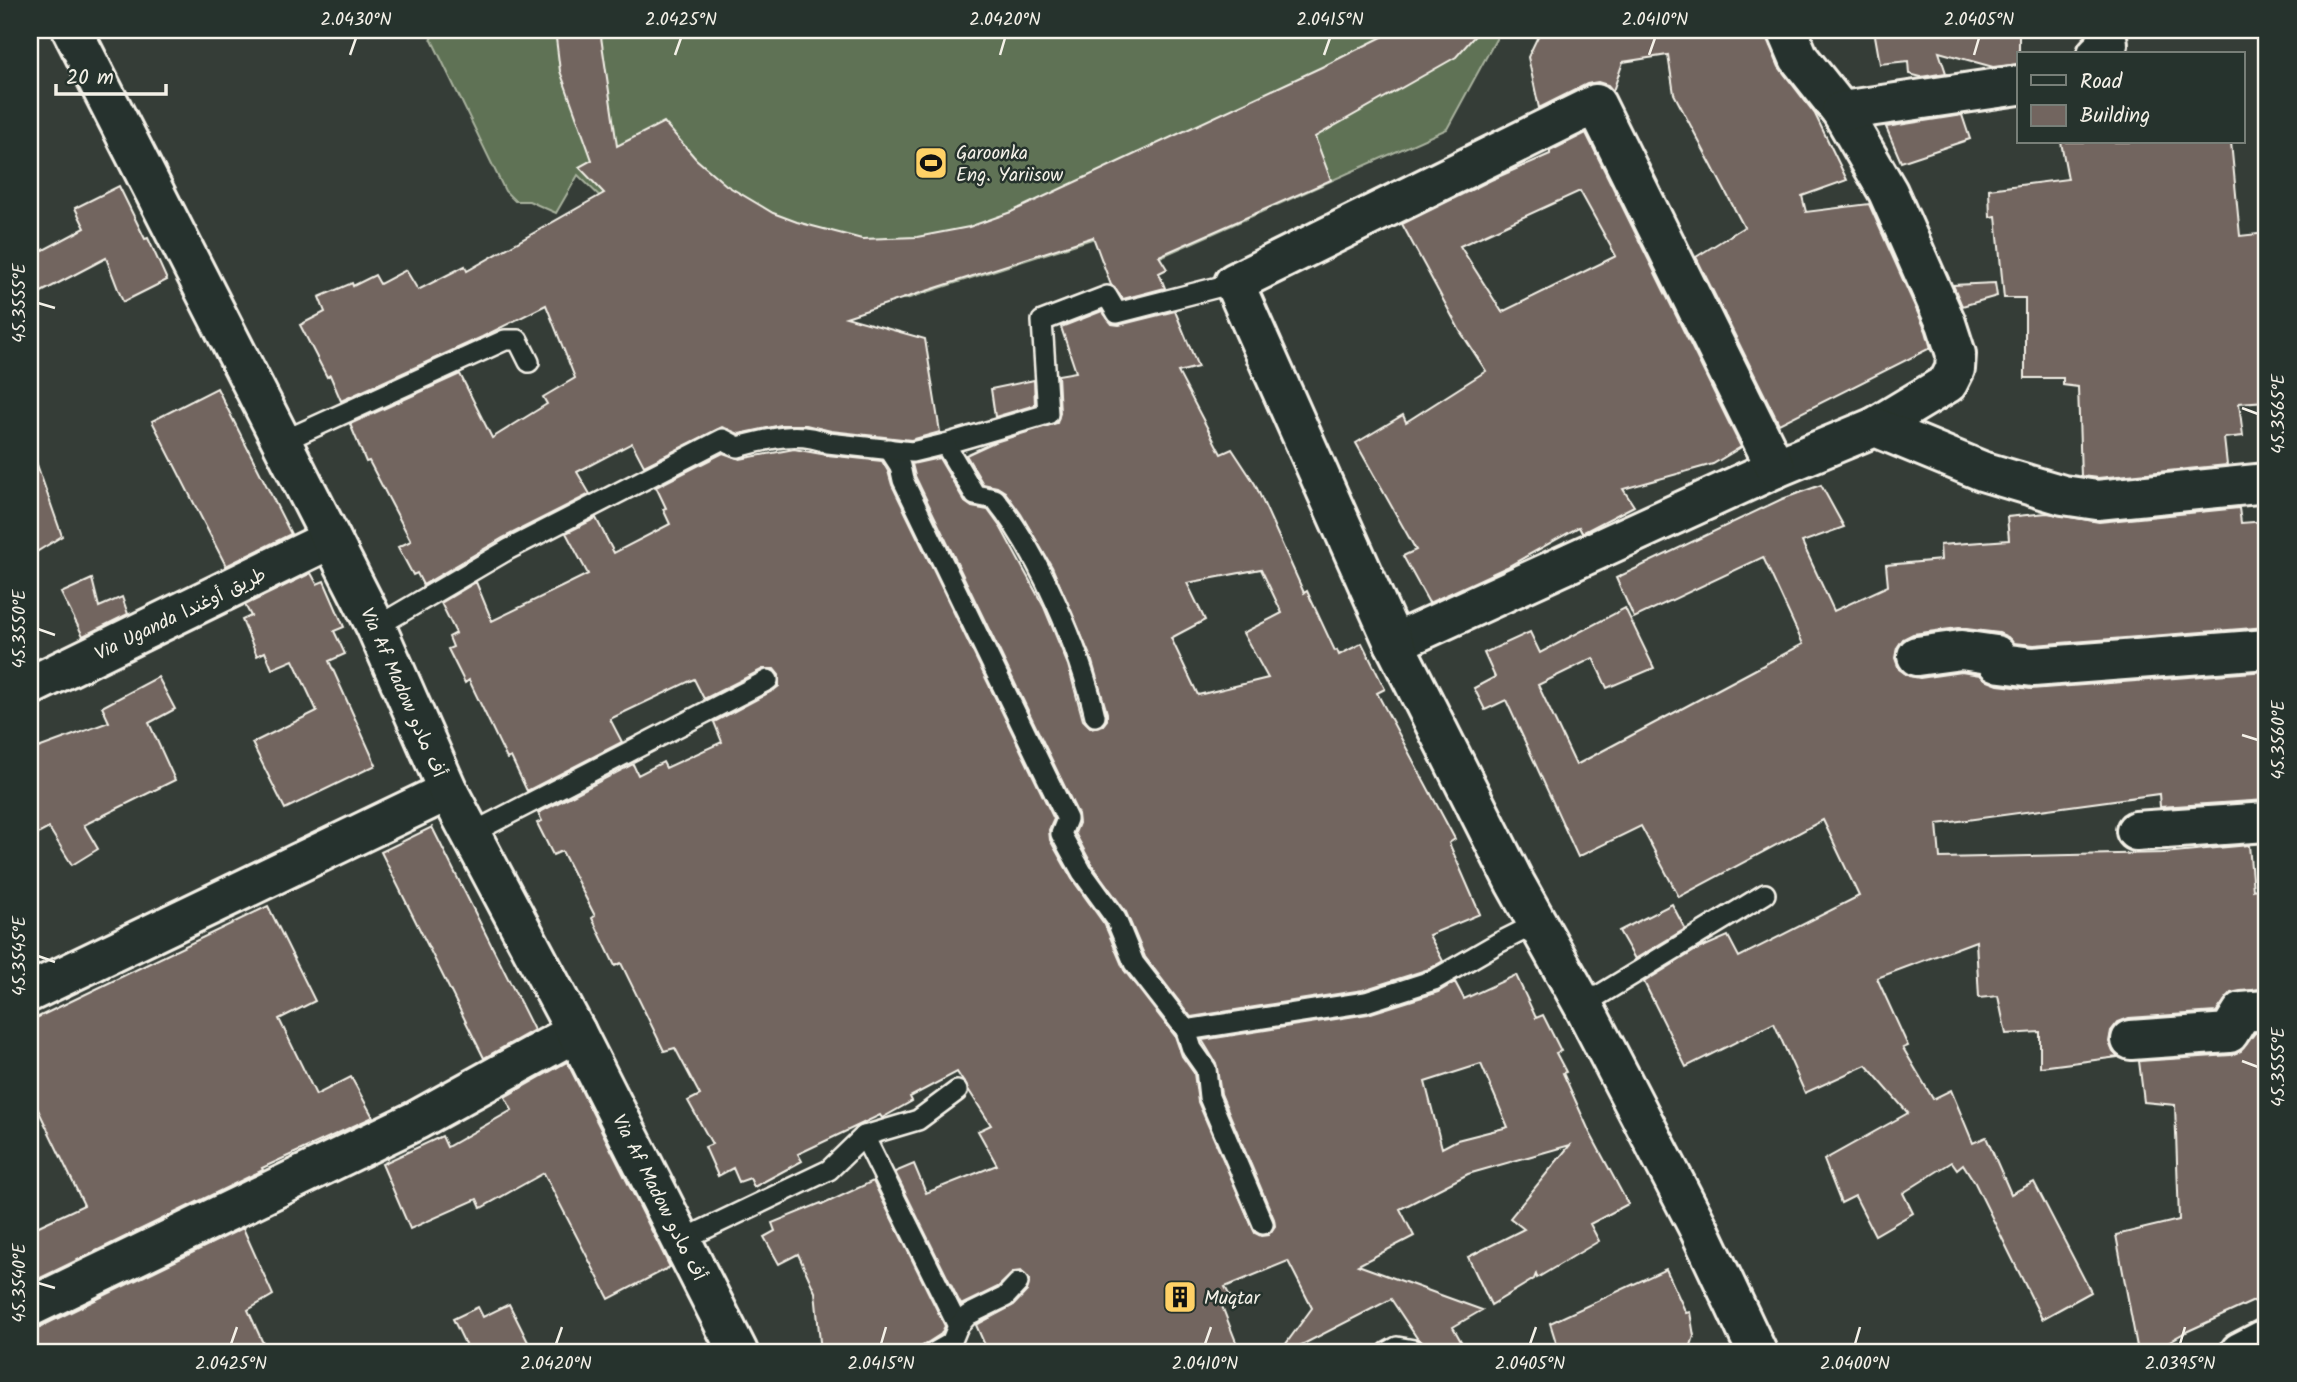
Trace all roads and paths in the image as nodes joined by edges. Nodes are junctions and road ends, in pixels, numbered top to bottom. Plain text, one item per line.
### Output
1 (72, 30) edge
2 (1787, 30) edge
3 (2106, 30) edge
4 (2099, 52) edge
5 (2017, 85) edge
6 (1841, 111) junction
7 (1234, 283) junction
8 (529, 362) dead end
9 (1875, 427) junction
10 (281, 442) junction
11 (946, 444) junction
12 (889, 449) junction
13 (1776, 468) junction
14 (2267, 483) edge
15 (331, 539) junction
16 (376, 627) junction
17 (1394, 643) junction
18 (2267, 649) edge
19 (1917, 656) dead end
20 (768, 680) dead end
21 (30, 686) edge
22 (1095, 716) dead end
23 (448, 791) junction
24 (2267, 821) edge
25 (2136, 831) dead end
26 (472, 834) junction
27 (1765, 894) dead end
28 (1538, 923) junction
29 (30, 992) edge
30 (1583, 1005) junction
31 (2267, 1010) edge
32 (1186, 1030) junction
33 (576, 1032) junction
34 (2131, 1040) dead end
35 (957, 1091) dead end
36 (864, 1136) junction
37 (1263, 1224) dead end
38 (682, 1240) junction
39 (1018, 1283) dead end
40 (30, 1307) edge
41 (958, 1326) junction
42 (2267, 1338) edge
43 (738, 1352) edge
44 (936, 1352) edge
45 (1388, 1352) edge
46 (1415, 1352) edge
47 (1757, 1352) edge
48 (2240, 1352) edge

1 - 10 street, Via Af Madow أف مادو
2 - 6 street
3 - 4 street
5 - 6 street
6 - 9 street
7 - 11 lane
7 - 13 street
7 - 17 street
8 - 10 lane
9 - 13 street
9 - 14 street
10 - 15 street, Via Af Madow أف مادو
11 - 12 lane
11 - 22 lane
12 - 16 lane
12 - 32 lane
13 - 17 street
15 - 16 street, Via Af Madow أف مادو
15 - 21 street, Via Uganda طريق أوغندا
16 - 23 street, Via Af Madow أف مادو
17 - 28 street
18 - 19 street
20 - 26 lane
23 - 26 street, Via Af Madow أف مادو
23 - 29 street
24 - 25 street
26 - 33 street, Via Af Madow أف مادو
27 - 30 lane
28 - 30 street
28 - 32 lane
30 - 47 street
31 - 34 street
32 - 37 lane
33 - 38 street, Via Af Madow أف مادو
33 - 40 street
35 - 36 lane
36 - 38 lane
36 - 41 lane
38 - 43 street, Via Af Madow أف مادو
39 - 41 lane
41 - 44 lane
42 - 48 street
45 - 46 lane

